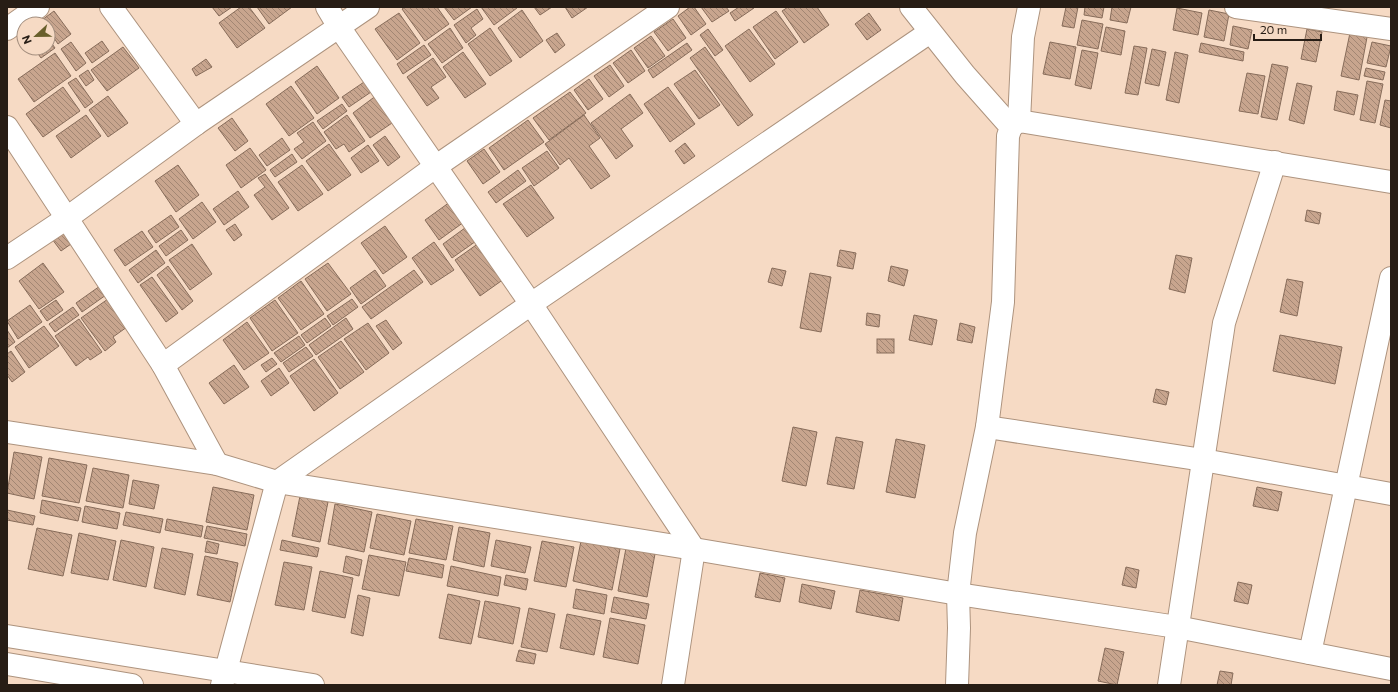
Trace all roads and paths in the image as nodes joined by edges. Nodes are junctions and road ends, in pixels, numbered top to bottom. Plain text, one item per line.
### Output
1 (111, 7) edge
2 (327, 7) edge
3 (368, 7) edge
4 (668, 7) edge
5 (911, 7) edge
6 (1029, 7) edge
7 (1236, 7) edge
8 (36, 8) edge
9 (339, 27) junction
10 (7, 29) edge
11 (1391, 29) edge
12 (930, 32) junction
13 (196, 124) junction
14 (1015, 124) junction
15 (7, 127) edge
16 (1275, 162) junction
17 (435, 167) junction
18 (1391, 182) edge
19 (67, 218) junction
20 (7, 258) edge
21 (1391, 278) edge
22 (530, 304) junction
23 (163, 365) junction
24 (987, 427) junction
25 (7, 432) edge
26 (1203, 460) junction
27 (217, 464) junction
28 (277, 482) junction
29 (1347, 486) junction
30 (1391, 494) edge
31 (694, 549) junction
32 (958, 594) junction
33 (1177, 627) junction
34 (7, 636) edge
35 (1310, 653) junction
36 (7, 664) edge
37 (1391, 669) edge
38 (224, 678) edge
39 (132, 685) edge
40 (313, 685) edge
41 (673, 685) edge
42 (956, 685) edge
43 (1169, 685) edge

1 - 13 street
2 - 9 street
3 - 9 street
4 - 17 street
5 - 12 street
6 - 14 street
7 - 11 street
8 - 10 street
9 - 13 street
9 - 17 street
12 - 14 street
12 - 22 street
13 - 19 street
14 - 16 street
14 - 24 street
15 - 19 street
16 - 18 street
16 - 26 street
17 - 22 street
17 - 23 street
19 - 20 street
19 - 23 street
21 - 29 street
22 - 28 street
22 - 31 street
23 - 27 street
24 - 26 street
24 - 32 street
25 - 27 street
26 - 29 street
26 - 33 street
27 - 28 street
28 - 31 street
28 - 38 street
29 - 30 street
29 - 35 street
31 - 32 street
31 - 41 street
32 - 33 street
32 - 42 street
33 - 35 street
33 - 43 street
34 - 38 street
35 - 37 street
36 - 39 street
38 - 40 street

